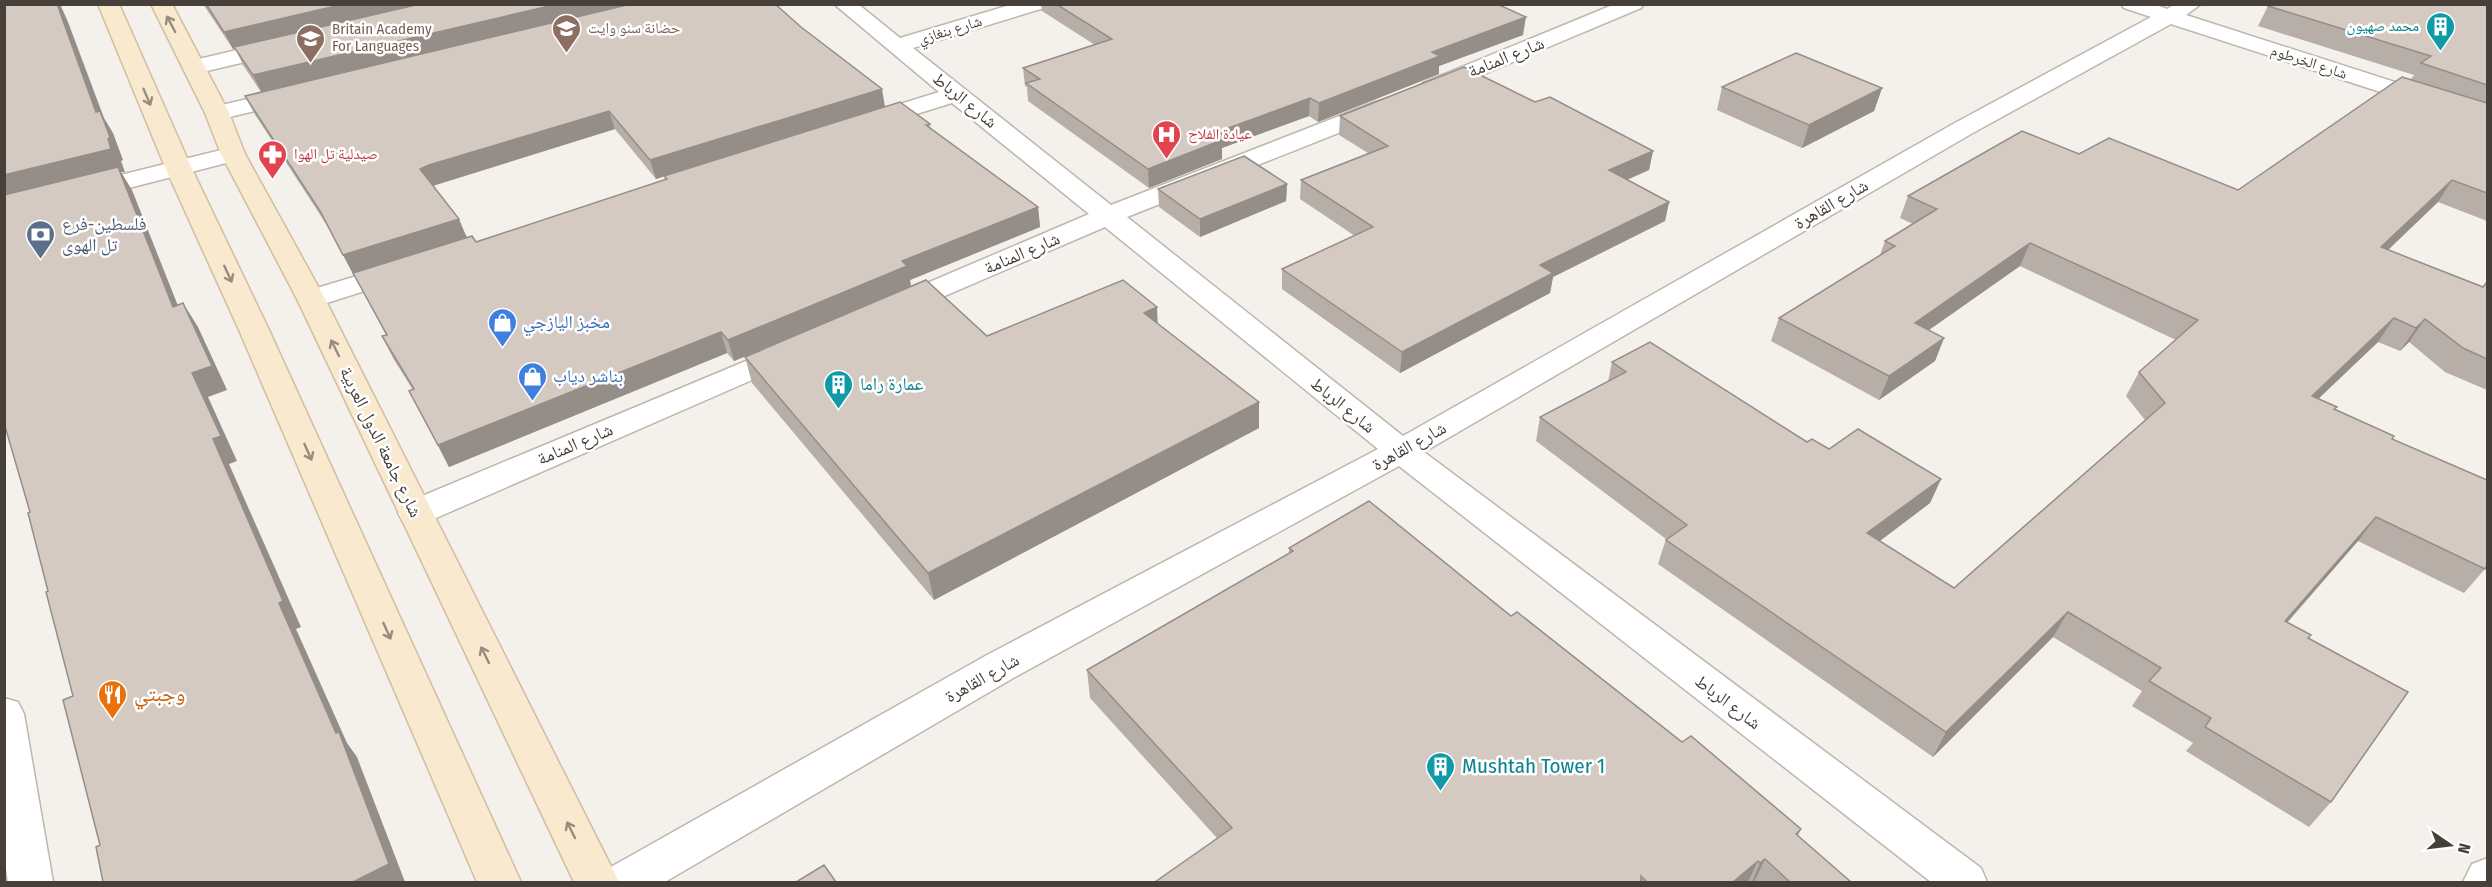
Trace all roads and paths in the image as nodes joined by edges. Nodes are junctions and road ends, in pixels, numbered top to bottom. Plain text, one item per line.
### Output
1 (108, 4) edge
2 (160, 4) edge
3 (844, 4) edge
4 (1037, 4) edge
5 (1634, 4) edge
6 (2132, 4) edge
7 (2180, 11) edge
8 (306, 41) edge
9 (897, 46) junction
10 (194, 67) junction
11 (320, 89) edge
12 (956, 94) junction
13 (217, 113) junction
14 (2487, 120) edge
15 (843, 130) edge
16 (233, 154) junction
17 (178, 167) junction
18 (4, 212) edge
19 (1109, 215) junction
20 (424, 263) edge
21 (311, 299) junction
22 (867, 319) edge
23 (812, 343) edge
24 (1401, 451) junction
25 (415, 513) junction
26 (4, 714) edge
27 (2487, 878) edge
28 (31, 882) edge
29 (498, 882) edge
30 (597, 882) edge
31 (625, 882) edge
32 (1965, 882) edge
33 (2485, 882) edge

1 -> 17 main road
10 -> 2 main road, شارع جامعة الدول العربية
3 - 9 street, شارع الرباط
4 - 9 street, شارع بنغازي
5 - 19 street, شارع المنامة
6 - 7 street, شارع الخرطوم
7 - 14 street, شارع الخرطوم
7 - 24 street, شارع القاهرة
8 - 10 street
9 - 12 street, شارع الرباط
10 - 13 main road, شارع جامعة الدول العربية
11 - 13 street
12 - 15 street
12 - 19 street, شارع الرباط
13 - 16 main road, شارع جامعة الدول العربية
16 - 17 street
16 - 21 main road, شارع جامعة الدول العربية
17 - 18 street
17 -> 29 main road
19 - 22 street, شارع المنامة
19 - 24 street, شارع الرباط
20 - 21 street
25 -> 21 main road, شارع جامعة الدول العربية
23 - 25 street, شارع المنامة
24 - 31 street, شارع القاهرة
24 - 32 street, شارع الرباط
30 -> 25 main road, شارع جامعة الدول العربية
26 - 28 street
27 - 33 street

